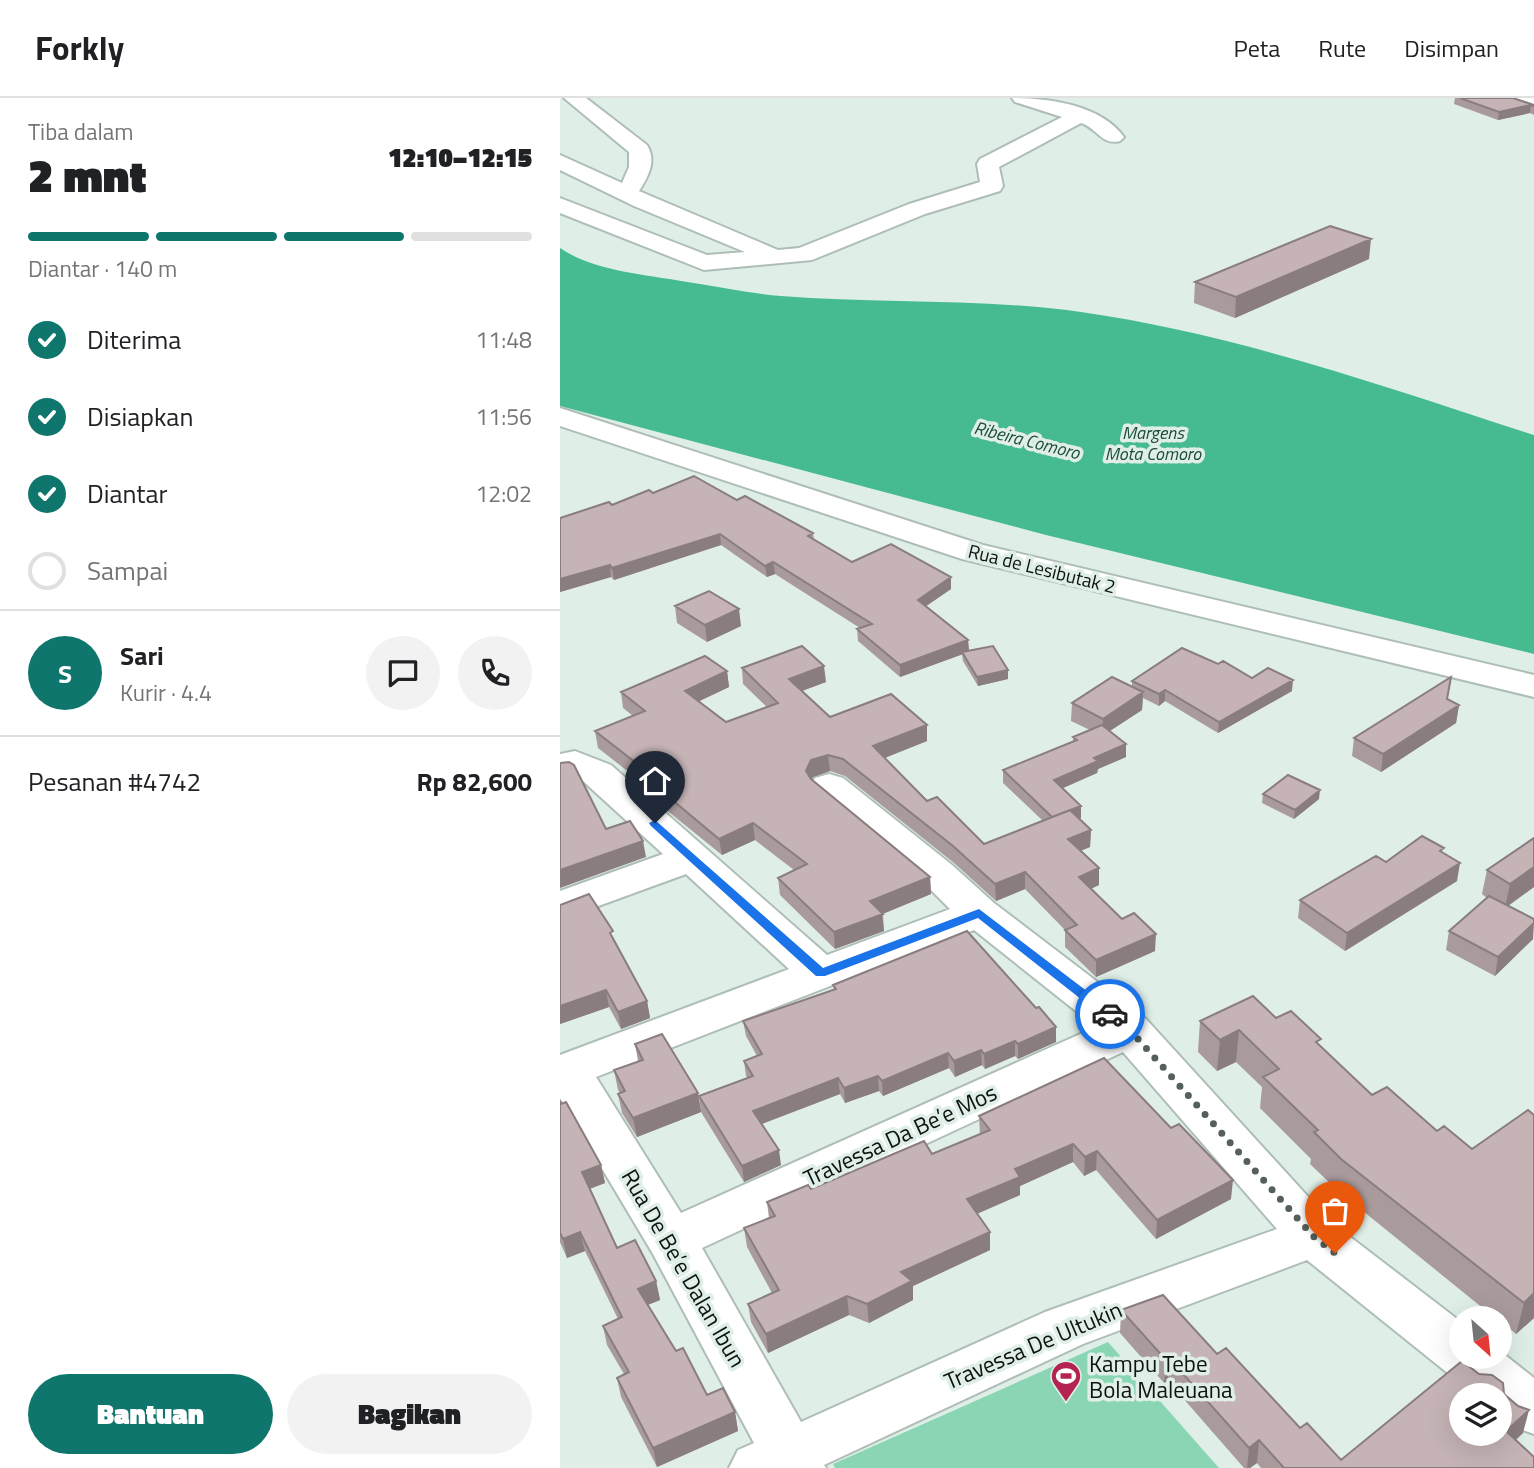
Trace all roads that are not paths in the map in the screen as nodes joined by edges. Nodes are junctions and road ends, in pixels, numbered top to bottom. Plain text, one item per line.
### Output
1 (574, 98) edge
2 (1022, 98) edge
3 (1516, 98) edge
4 (1534, 104) edge
5 (1079, 116) junction
6 (1112, 137) dead end
7 (560, 162) edge
8 (626, 192) junction
9 (560, 205) edge
10 (780, 259) junction
11 (560, 417) edge
12 (1534, 686) edge
13 (560, 767) edge
14 (828, 786) dead end
15 (693, 857) junction
16 (560, 906) edge
17 (979, 913) junction
18 (821, 973) junction
19 (1130, 1030) junction
20 (564, 1071) edge
21 (1314, 1237) junction
22 (671, 1240) junction
23 (1449, 1344) edge
24 (1482, 1369) edge
25 (1534, 1410) edge
26 (781, 1464) edge

1 - 8 street
2 - 5 street
3 - 4 street
5 - 6 street
5 - 10 street
7 - 8 street
8 - 10 street
9 - 10 street
11 - 12 street, Rua de Lesibutak 2
13 - 15 street
14 - 17 street
15 - 16 street
15 - 18 street
17 - 18 street
17 - 19 street
18 - 20 street
19 - 21 street
19 - 22 street, Travessa Da Be’e Mos
20 - 22 street, Rua De Be’e Dalan Ibun
21 - 23 street
21 - 26 street, Travessa De Ultukin
22 - 26 street, Rua De Be’e Dalan Ibun
24 - 25 street

